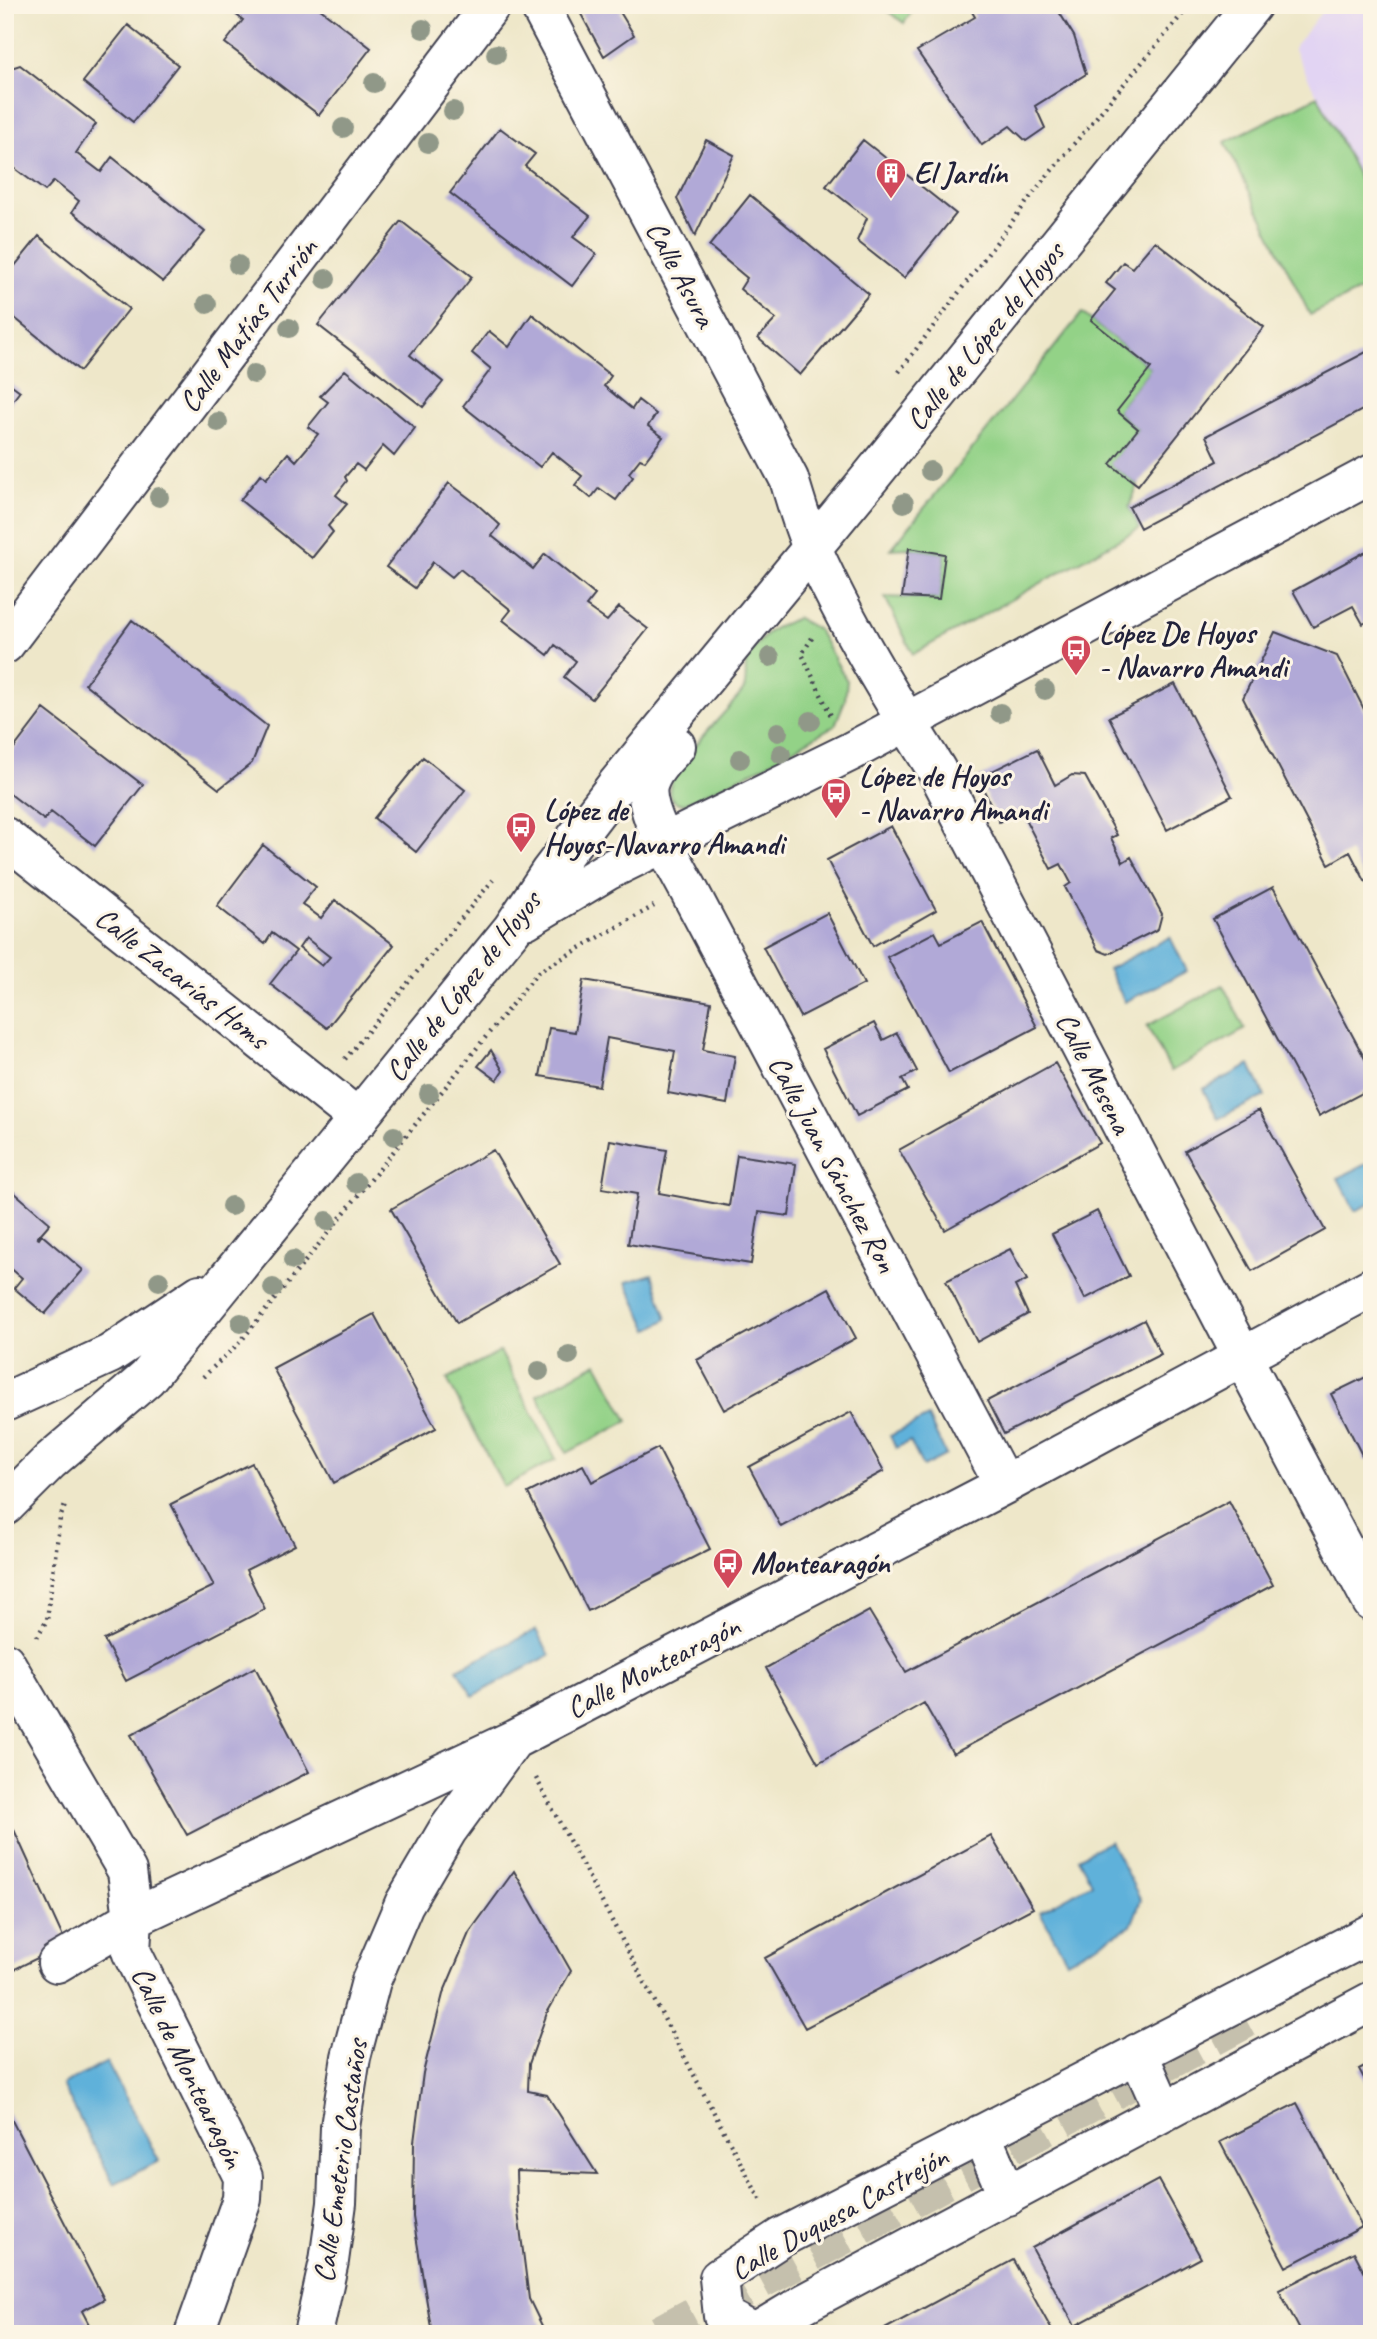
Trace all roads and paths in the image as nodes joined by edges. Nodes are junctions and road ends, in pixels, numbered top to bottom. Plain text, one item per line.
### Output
1 (491, 5) edge
2 (539, 5) edge
3 (1190, 5) edge
4 (1252, 5) edge
5 (897, 375) dead end
6 (1372, 474) edge
7 (812, 548) junction
8 (5, 644) edge
9 (717, 665) junction
10 (906, 721) junction
11 (5, 838) edge
12 (664, 842) junction
13 (692, 896) junction
14 (512, 929) junction
15 (359, 1118) junction
16 (233, 1271) junction
17 (1372, 1287) edge
18 (1241, 1356) junction
19 (197, 1383) dead end
20 (5, 1402) edge
21 (1004, 1485) junction
22 (70, 1494) dead end
23 (5, 1506) edge
24 (1372, 1601) edge
25 (18, 1654) edge
26 (515, 1739) junction
27 (133, 1919) junction
28 (1372, 1933) edge
29 (57, 1963) dead end
30 (1292, 1974) junction
31 (1372, 2001) edge
32 (1321, 2028) junction
33 (1138, 2053) junction
34 (1164, 2112) junction
35 (981, 2134) junction
36 (1008, 2196) junction
37 (780, 2238) junction
38 (313, 2333) edge
39 (194, 2334) edge
40 (755, 2334) edge

1 - 8 street, Calle Matías Turrión
2 - 7 street, Calle Asura
3 - 5 path
4 - 7 street, Calle de López de Hoyos
6 - 10 street
7 - 9 street, Calle de López de Hoyos
7 - 10 street, Calle Mesena
9 - 12 street, Calle de López de Hoyos
9 - 14 street, Calle de López de Hoyos
10 - 12 street
10 - 18 street, Calle Mesena
11 - 15 street, Calle Zacarías Homs
12 - 13 street, Calle Juan Sánchez Ron
12 - 14 street
13 - 19 path
13 - 21 street, Calle Juan Sánchez Ron
14 - 15 street, Calle de López de Hoyos
15 - 16 street, Calle de López de Hoyos
16 - 20 street, Calle de López de Hoyos
16 - 23 street, Calle de López de Hoyos
17 - 18 street, Calle Montearagón
18 - 21 street, Calle Montearagón
18 - 24 street, Calle Mesena
21 - 26 street, Calle Montearagón
22 - 25 path
25 - 27 street
26 - 27 street, Calle Montearagón
26 - 37 path
26 - 38 street, Calle Emeterio Castaños
27 - 29 street, Calle Montearagón
27 - 39 street, Calle de Montearagón
28 - 30 street, Calle Duquesa Castrejón
30 - 32 street
30 - 33 street, Calle Duquesa Castrejón
31 - 32 street, Calle Duquesa Castrejón
32 - 34 street, Calle Duquesa Castrejón
33 - 34 street
33 - 35 street, Calle Duquesa Castrejón
34 - 36 street, Calle Duquesa Castrejón
35 - 36 street, Calle Duquesa Castrejón
35 - 37 street, Calle Duquesa Castrejón
36 - 40 street, Calle Duquesa Castrejón
37 - 40 street, Calle Duquesa Castrejón

